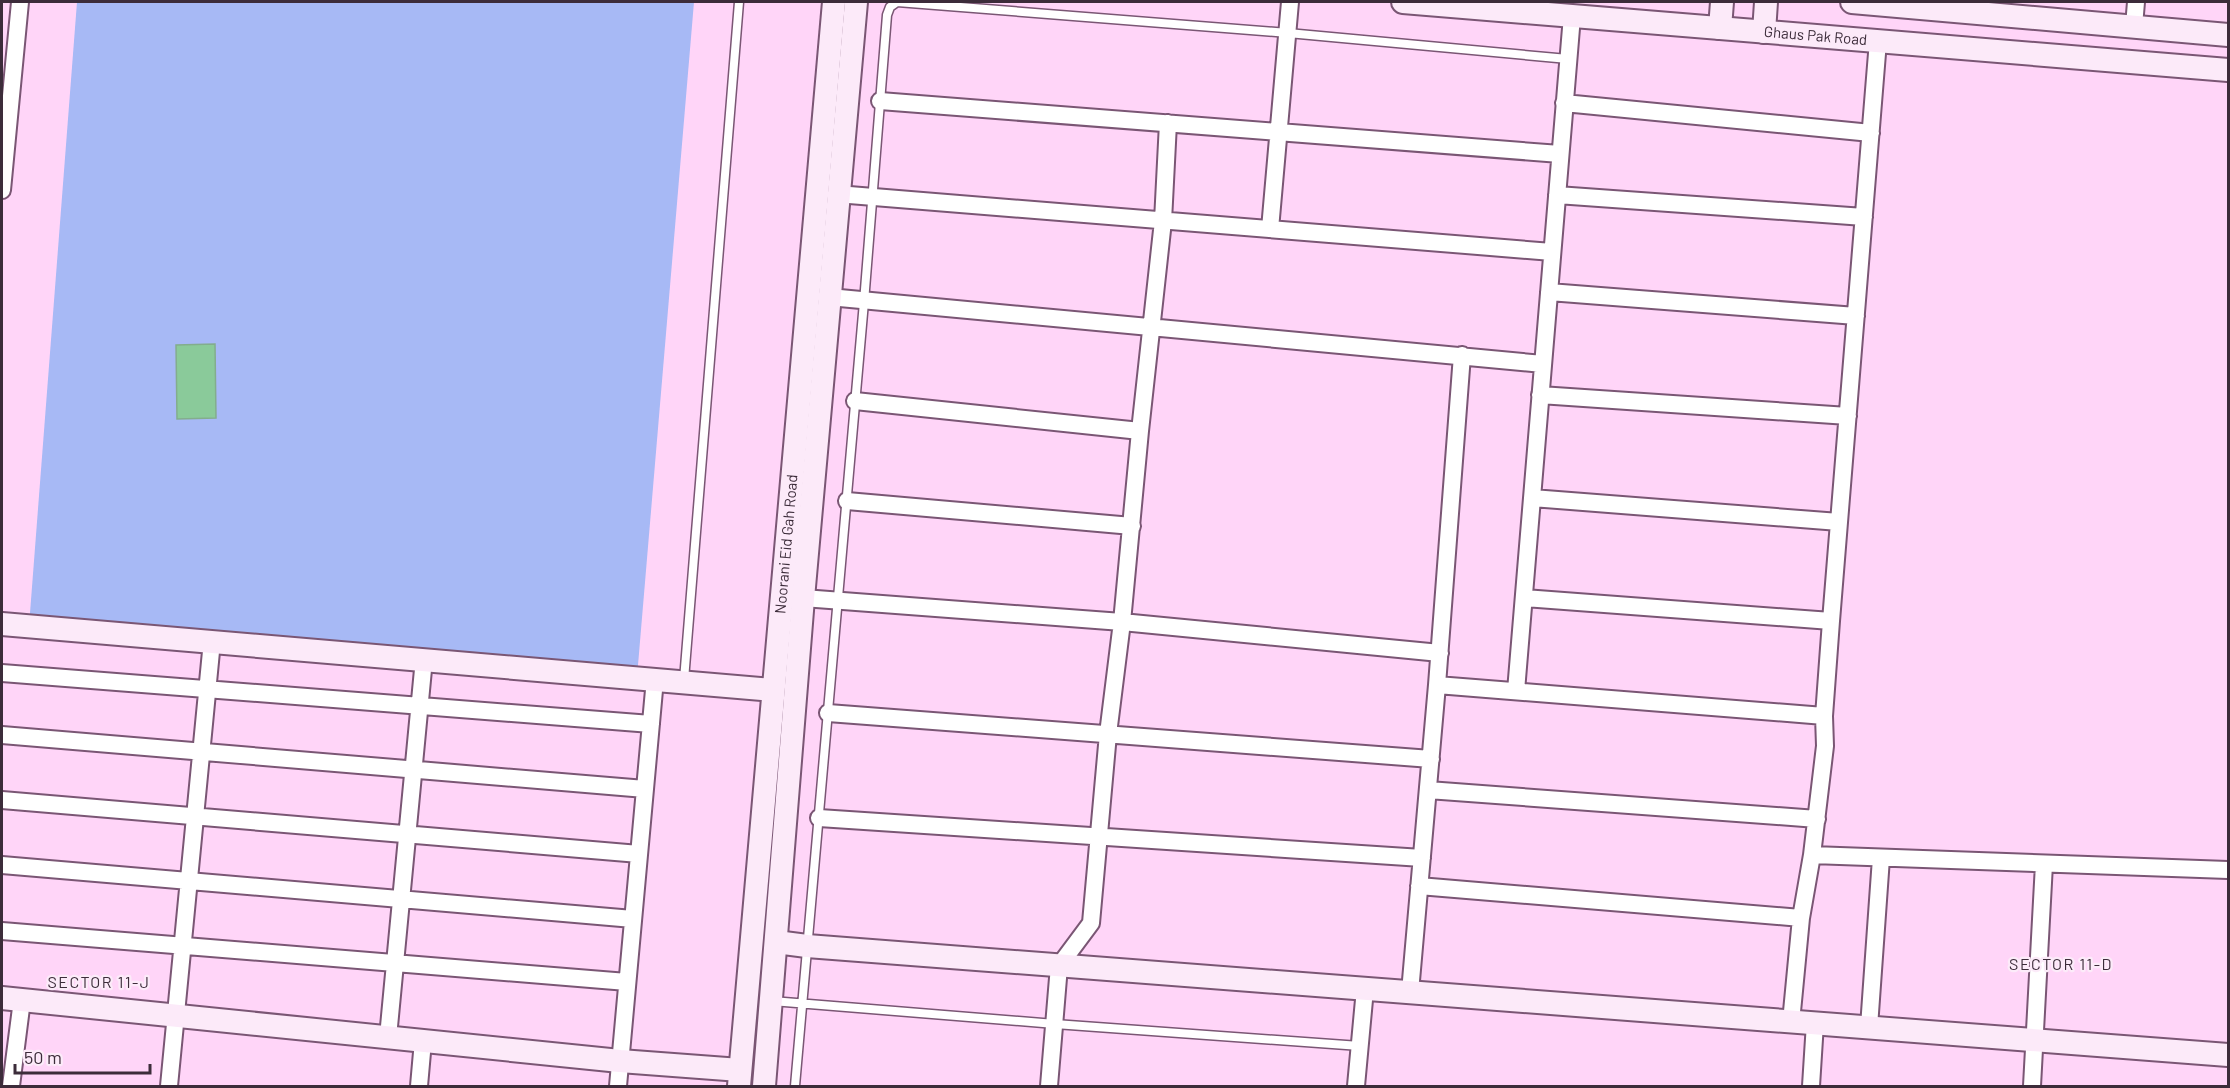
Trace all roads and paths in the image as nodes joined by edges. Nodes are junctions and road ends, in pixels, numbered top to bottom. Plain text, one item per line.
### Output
1 (20, 2) edge
2 (739, 2) edge
3 (834, 2) edge
4 (856, 2) edge
5 (1290, 2) edge
6 (1403, 2) edge
7 (1722, 2) edge
8 (1766, 2) edge
9 (1852, 2) edge
10 (2136, 2) edge
11 (1572, 16) junction
12 (2134, 26) junction
13 (1720, 28) junction
14 (1764, 32) junction
15 (1287, 33) junction
16 (2229, 35) edge
17 (1878, 41) junction
18 (1568, 59) junction
19 (2229, 70) edge
20 (880, 101) junction
21 (1564, 103) junction
22 (6, 109) edge
23 (1168, 123) junction
24 (1279, 132) junction
25 (1871, 132) junction
26 (1560, 154) junction
27 (2, 190) edge
28 (837, 194) junction
29 (1557, 195) junction
30 (872, 197) junction
31 (1864, 217) junction
32 (1163, 221) junction
33 (1270, 229) junction
34 (1552, 252) junction
35 (1549, 292) junction
36 (830, 297) junction
37 (864, 302) junction
38 (1856, 316) junction
39 (1151, 328) junction
40 (1462, 355) junction
41 (1543, 364) junction
42 (1540, 395) junction
43 (855, 401) junction
44 (1848, 416) junction
45 (1140, 431) junction
46 (1532, 498) junction
47 (847, 501) junction
48 (1839, 522) junction
49 (1132, 526) junction
50 (803, 598) junction
51 (1524, 598) junction
52 (838, 601) junction
53 (1831, 621) junction
54 (1122, 622) junction
55 (2, 624) edge
56 (213, 642) junction
57 (1440, 653) junction
58 (424, 659) junction
59 (2, 673) edge
60 (655, 679) junction
61 (684, 683) junction
62 (1437, 685) junction
63 (208, 689) junction
64 (772, 690) junction
65 (1516, 691) junction
66 (419, 706) junction
67 (828, 713) junction
68 (1824, 716) junction
69 (651, 724) junction
70 (1108, 734) junction
71 (2, 735) edge
72 (201, 752) junction
73 (1431, 759) junction
74 (414, 769) junction
75 (645, 789) junction
76 (1428, 790) junction
77 (2, 800) edge
78 (195, 816) junction
79 (819, 818) junction
80 (1817, 819) junction
81 (407, 834) junction
82 (1099, 836) junction
83 (639, 854) junction
84 (1812, 855) junction
85 (1422, 858) junction
86 (1881, 858) junction
87 (2044, 864) junction
88 (2, 865) edge
89 (2229, 870) edge
90 (189, 881) junction
91 (1419, 886) junction
92 (401, 899) junction
93 (1801, 918) junction
94 (633, 919) junction
95 (2, 931) edge
96 (776, 942) junction
97 (182, 945) junction
98 (807, 946) junction
99 (395, 963) junction
100 (1059, 966) junction
101 (627, 982) junction
102 (1365, 989) junction
103 (1410, 992) junction
104 (12, 999) edge
105 (771, 1001) junction
106 (803, 1002) junction
107 (175, 1017) junction
108 (1791, 1022) junction
109 (1815, 1023) junction
110 (1055, 1024) junction
111 (1869, 1027) junction
112 (388, 1037) junction
113 (2036, 1040) junction
114 (423, 1041) junction
115 (1360, 1046) junction
116 (2228, 1054) edge
117 (621, 1060) junction
118 (8, 1078) edge
119 (740, 1078) edge
120 (169, 1086) edge
121 (419, 1086) edge
122 (618, 1086) edge
123 (764, 1086) edge
124 (795, 1086) edge
125 (1050, 1086) edge
126 (1356, 1086) edge
127 (1810, 1086) edge
128 (2032, 1086) edge

1 - 22 street
2 - 61 lane
3 - 64 main road, Noorani Eid Gah Road
4 - 28 main road, Noorani Eid Gah Road
5 - 15 street
6 - 11 main road, Ghaus Pak Road
7 - 13 main road
8 - 14 main road
9 - 12 main road
10 - 12 street
11 - 13 main road, Ghaus Pak Road
11 - 18 street
12 - 16 main road
13 - 14 main road, Ghaus Pak Road
14 - 17 main road, Ghaus Pak Road
15 - 18 lane
15 - 20 lane
15 - 24 street
17 - 19 main road, Ghaus Pak Road
17 - 25 street
18 - 21 street
20 - 23 street
20 - 30 lane
21 - 25 street
21 - 26 street
22 - 27 street
23 - 24 street
23 - 32 street
24 - 26 street
24 - 33 street
25 - 31 street
26 - 29 street
28 - 30 street
28 - 36 main road, Noorani Eid Gah Road
29 - 31 street
29 - 34 street
30 - 32 street
30 - 37 lane
31 - 38 street
32 - 33 street
32 - 39 street
33 - 34 street
34 - 35 street
35 - 38 street
35 - 41 street
36 - 37 street
36 - 50 main road, Noorani Eid Gah Road
37 - 39 street
37 - 43 lane
38 - 44 street
39 - 40 street
39 - 45 street
40 - 41 street
40 - 57 street
41 - 42 street
42 - 44 street
42 - 46 street
43 - 45 street
43 - 47 lane
44 - 48 street
45 - 49 street
46 - 48 street
46 - 51 street
47 - 49 street
47 - 52 lane
48 - 53 street
49 - 54 street
50 - 52 street
50 - 96 main road, Noorani Eid Gah Road
51 - 53 street
51 - 65 street
52 - 54 street
52 - 67 lane
53 - 68 street
54 - 57 street
54 - 70 street
55 - 56 main road
56 - 58 main road
56 - 63 street
57 - 62 street
58 - 60 main road
58 - 66 street
59 - 63 street
60 - 61 main road
60 - 69 street
61 - 64 main road
62 - 65 street
62 - 73 street
63 - 66 street
63 - 72 street
64 - 119 main road, Noorani Eid Gah Road
65 - 68 street
66 - 69 street
66 - 74 street
67 - 70 street
67 - 79 lane
68 - 80 street
69 - 75 street
70 - 73 street
70 - 82 street
71 - 72 street
72 - 74 street
72 - 78 street
73 - 76 street
74 - 75 street
74 - 81 street
75 - 83 street
76 - 80 street
76 - 85 street
77 - 78 street
78 - 81 street
78 - 90 street
79 - 82 street
79 - 98 lane
80 - 84 street
81 - 83 street
81 - 92 street
82 - 85 street
82 - 100 street
83 - 94 street
84 - 86 street
84 - 93 street
85 - 91 street
86 - 87 street
86 - 111 street
87 - 89 street
87 - 113 street
88 - 90 street
90 - 92 street
90 - 97 street
91 - 93 street
91 - 103 street
92 - 94 street
92 - 99 street
93 - 108 street
94 - 101 street
95 - 97 street
96 - 98 main road
96 - 105 main road, Noorani Eid Gah Road
97 - 99 street
97 - 107 street
98 - 100 main road
98 - 106 lane
99 - 101 street
99 - 112 street
100 - 102 main road
100 - 110 street
101 - 117 street
102 - 103 main road
102 - 115 street
103 - 108 main road
104 - 107 main road
104 - 118 street
105 - 106 lane
105 - 123 main road, Noorani Eid Gah Road
106 - 110 lane
106 - 124 lane
107 - 112 main road
107 - 120 street
108 - 109 main road
109 - 111 main road
109 - 127 street
110 - 115 lane
110 - 125 street
111 - 113 main road
112 - 114 main road
113 - 116 main road
113 - 128 street
114 - 117 main road
114 - 121 street
115 - 126 street
117 - 119 main road
117 - 122 street

